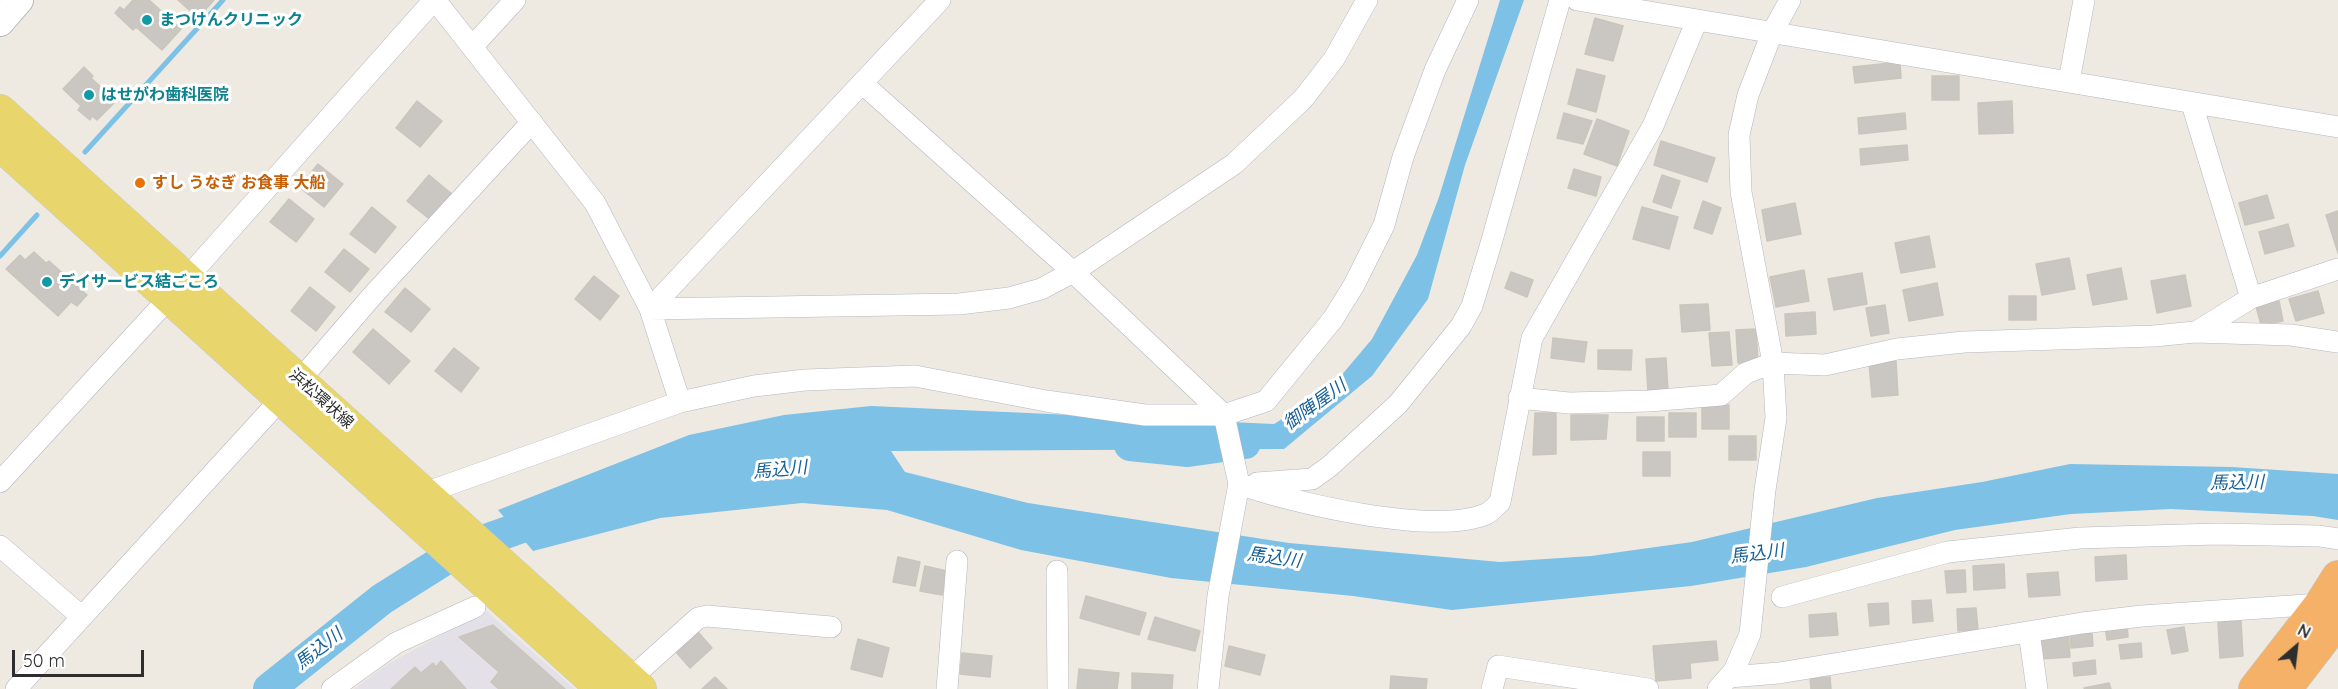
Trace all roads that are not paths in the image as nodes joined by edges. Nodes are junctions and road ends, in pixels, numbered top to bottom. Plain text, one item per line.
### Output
1 (20, 0) edge
2 (434, 0) edge
3 (515, 0) edge
4 (940, 0) edge
5 (1367, 0) edge
6 (1468, 0) edge
7 (1560, 0) edge
8 (1577, 0) edge
9 (1790, 0) edge
10 (2084, 0) edge
11 (1613, 3) edge
12 (1697, 20) junction
13 (0, 22) edge
14 (1772, 33) junction
15 (472, 47) junction
16 (2069, 81) junction
17 (863, 84) junction
18 (2192, 104) junction
19 (0, 111) edge
20 (532, 122) junction
21 (2338, 128) edge
22 (0, 144) edge
23 (2338, 268) edge
24 (1073, 272) junction
25 (178, 288) junction
26 (2251, 298) junction
27 (650, 309) junction
28 (2195, 332) junction
29 (2338, 342) edge
30 (1773, 363) junction
31 (291, 390) junction
32 (1519, 398) junction
33 (680, 402) junction
34 (1224, 415) junction
35 (0, 482) edge
36 (1237, 491) junction
37 (420, 499) junction
38 (2338, 539) edge
39 (0, 546) edge
40 (957, 561) dead end
41 (1057, 571) dead end
42 (500, 595) junction
43 (1782, 597) dead end
44 (2332, 600) edge
45 (82, 617) junction
46 (831, 627) dead end
47 (2028, 632) junction
48 (1733, 683) edge
49 (624, 686) edge
50 (16, 689) edge
51 (332, 689) edge
52 (947, 689) edge
53 (1058, 689) edge
54 (1208, 689) edge
55 (1492, 689) edge
56 (1648, 689) edge
57 (2037, 689) edge
58 (2255, 689) edge
59 (2285, 689) edge

1 - 13 street
2 - 15 street
2 - 25 street
3 - 15 street
4 - 17 street
5 - 24 street
6 - 34 street
7 - 36 street
8 - 11 street
9 - 14 street
10 - 16 street
11 - 12 street
12 - 14 street
12 - 32 street
14 - 16 street
14 - 30 street
15 - 20 street
16 - 18 street
17 - 24 street
17 - 27 street
18 - 21 street
18 - 26 street
19 - 25 main road, 浜松環状線
20 - 27 street
20 - 31 street
22 - 25 main road, 浜松環状線
23 - 26 street
24 - 27 street
24 - 34 street
25 - 31 main road, 浜松環状線
25 - 35 street
26 - 28 street
27 - 33 street
28 - 29 street
28 - 30 street
30 - 32 street
30 - 48 street
31 - 37 main road, 浜松環状線
31 - 45 street
32 - 36 street
33 - 34 street
33 - 37 street
34 - 36 street
36 - 54 street
37 - 42 main road, 浜松環状線
38 - 43 street
39 - 45 street
40 - 52 street
41 - 53 street
42 - 49 main road, 浜松環状線
42 - 51 street
44 - 47 street
44 - 58 highway
44 - 59 highway
45 - 50 street
46 - 49 street
47 - 48 street
47 - 57 street
55 - 56 street

